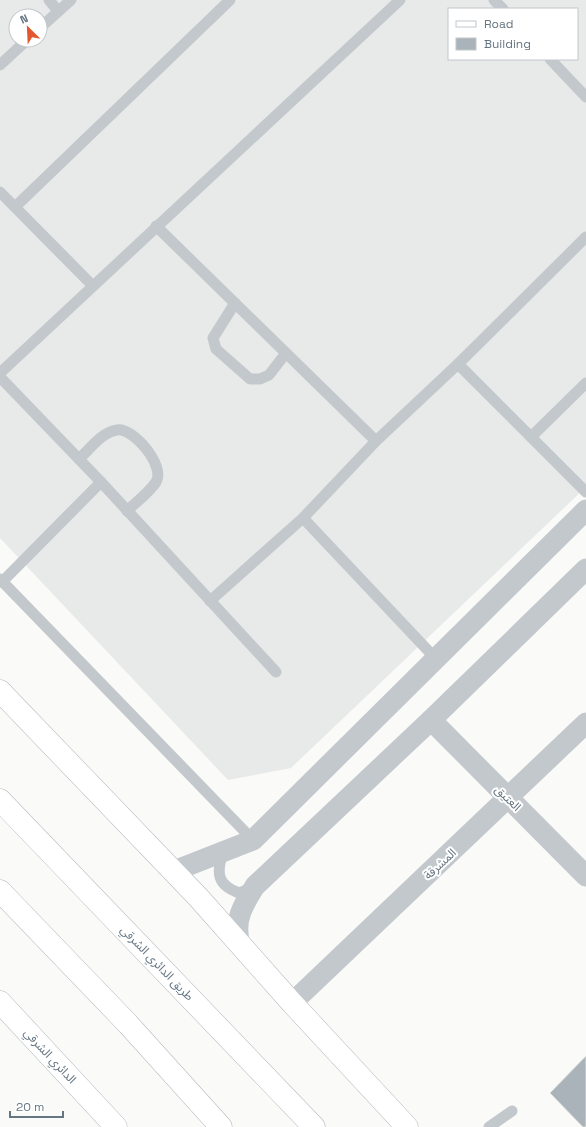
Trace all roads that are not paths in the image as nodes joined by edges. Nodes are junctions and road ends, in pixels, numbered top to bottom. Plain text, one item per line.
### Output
1 (49, 0) edge
2 (230, 0) edge
3 (400, 0) edge
4 (494, 0) edge
5 (65, 4) edge
6 (502, 8) edge
7 (48, 20) edge
8 (19, 48) edge
9 (551, 60) edge
10 (0, 66) edge
11 (586, 97) edge
12 (0, 192) edge
13 (15, 207) junction
14 (156, 226) junction
15 (586, 237) edge
16 (92, 285) junction
17 (235, 304) junction
18 (286, 353) junction
19 (458, 364) junction
20 (0, 373) edge
21 (0, 377) edge
22 (586, 383) edge
23 (531, 437) junction
24 (376, 441) junction
25 (79, 459) junction
26 (101, 482) junction
27 (586, 492) edge
28 (128, 510) junction
29 (586, 510) edge
30 (303, 518) junction
31 (586, 569) edge
32 (1, 581) edge
33 (210, 601) junction
34 (436, 659) junction
35 (276, 672) dead end
36 (0, 692) edge
37 (431, 720) junction
38 (586, 723) edge
39 (508, 798) junction
40 (0, 800) edge
41 (253, 840) junction
42 (223, 852) junction
43 (174, 871) junction
44 (586, 876) edge
45 (255, 886) junction
46 (0, 892) edge
47 (240, 944) junction
48 (0, 1002) edge
49 (292, 1003) junction
50 (128, 1024) junction
51 (512, 1111) dead end
52 (116, 1127) edge
53 (201, 1127) edge
54 (220, 1127) edge
55 (314, 1127) edge
56 (406, 1127) edge
57 (489, 1127) edge

1 - 5 lane
2 - 13 lane
3 - 14 lane
4 - 6 lane
5 - 7 lane
8 - 10 lane
9 - 11 lane
12 - 13 lane
13 - 16 lane
14 - 16 lane
14 - 17 lane
15 - 19 lane
16 - 20 lane
17 - 18 lane
17 - 18 lane
18 - 24 lane
19 - 23 lane
19 - 24 lane
21 - 25 lane
22 - 23 lane
23 - 27 lane
24 - 30 lane
25 - 26 lane
25 - 28 lane
26 - 28 lane
26 - 32 lane
28 - 33 lane
29 - 34 street
30 - 33 lane
30 - 34 lane
31 - 37 street
32 - 41 lane
33 - 35 lane
34 - 41 street
36 - 43 main road
37 - 39 street, العتيق
37 - 45 street
38 - 39 street, المشرقة
39 - 44 street, العتيق
39 - 49 street, المشرقة
40 - 55 main road, طريق الدائري الشرقي
41 - 42 street
42 - 43 street
42 - 45 lane
43 - 47 main road
45 - 47 street
46 - 50 main road
47 - 49 main road
48 - 52 main road, الدائري الشرقي
49 - 56 main road
50 - 53 main road
50 - 54 main road
51 - 57 lane

